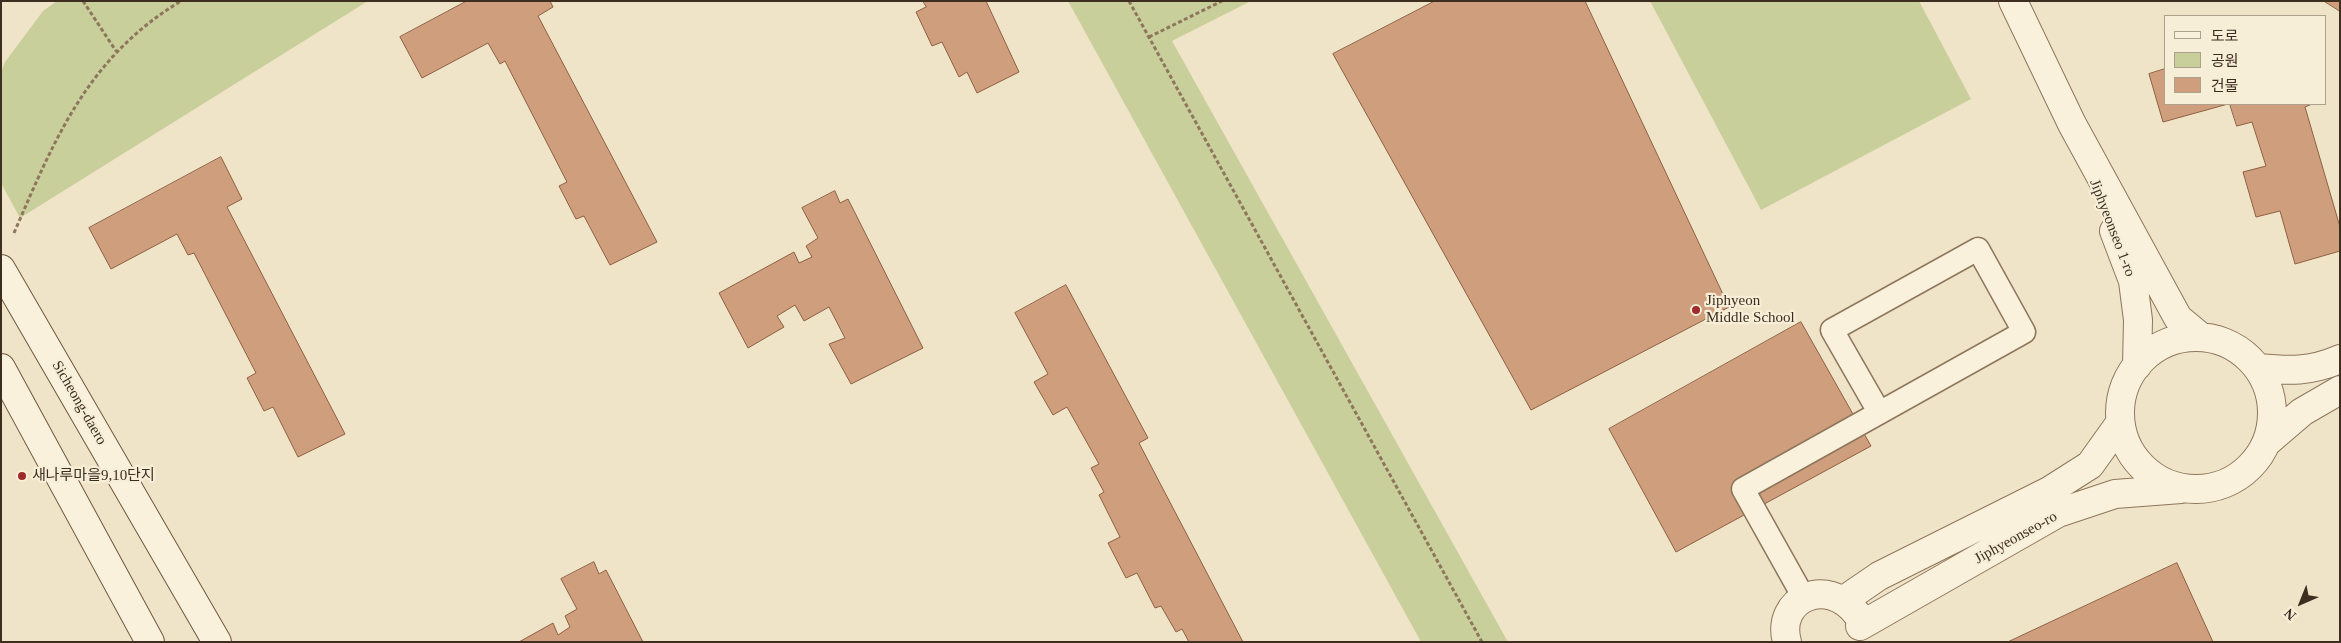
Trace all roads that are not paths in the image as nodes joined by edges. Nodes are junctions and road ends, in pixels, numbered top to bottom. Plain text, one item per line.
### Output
1 (2012, 1) edge
2 (2072, 124) junction
3 (1, 269) edge
4 (2201, 337) junction
5 (2340, 359) edge
6 (2137, 366) junction
7 (1, 368) edge
8 (2258, 368) junction
9 (2340, 390) edge
10 (1878, 412) junction
11 (2120, 423) junction
12 (2267, 442) junction
13 (2185, 488) junction
14 (1804, 598) junction
15 (1844, 600) junction
16 (1859, 634) edge
17 (1782, 639) edge
18 (150, 642) edge
19 (217, 642) edge

1 - 2 street, Jiphyeonseo 1-ro
2 - 4 street, Jiphyeonseo 1-ro
2 - 6 street, Jiphyeonseo 1-ro
3 - 19 street, Sicheong-daero
4 - 6 street
4 - 8 street
5 - 8 street
6 - 11 street
7 - 18 street
8 - 12 street
9 - 12 street
10 - 10 lane
10 - 14 lane
11 - 13 street
11 - 15 street, Jiphyeonseo-ro
12 - 13 street
13 - 16 street, Jiphyeonseo-ro
14 - 15 street
14 - 17 street
15 - 16 street

